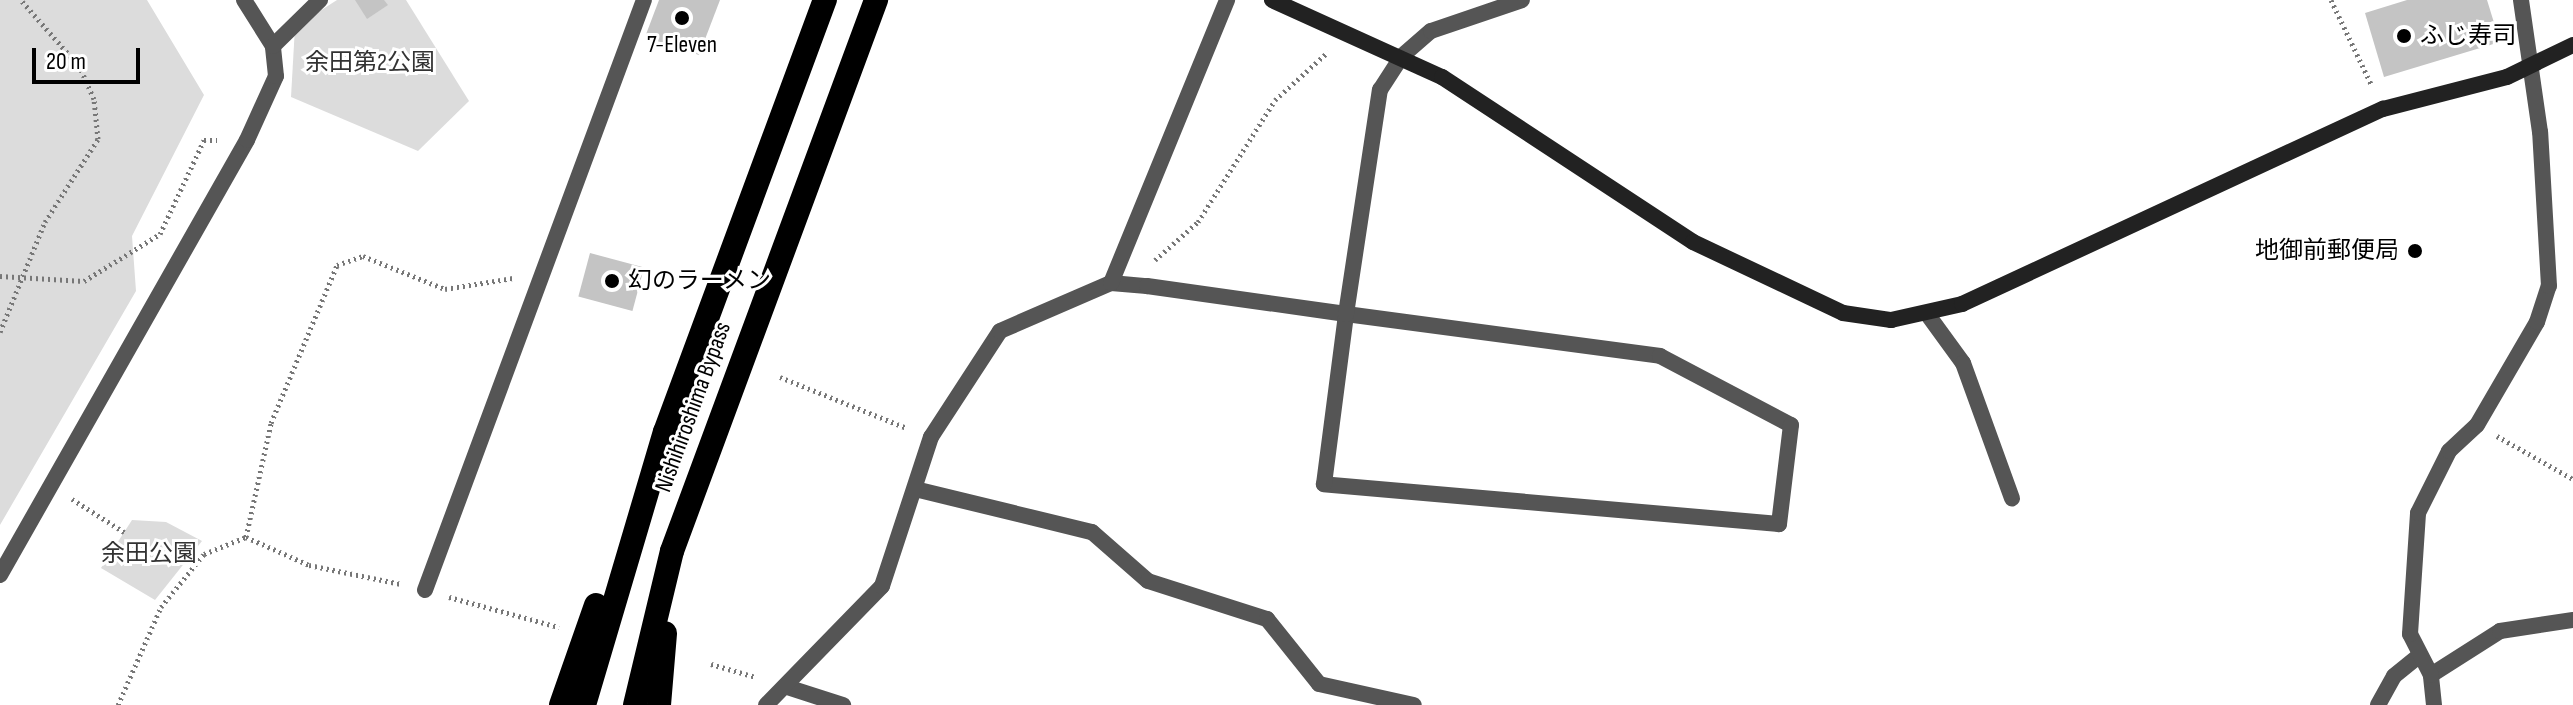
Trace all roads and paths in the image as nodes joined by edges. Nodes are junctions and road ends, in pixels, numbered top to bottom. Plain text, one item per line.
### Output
1 (21, 0) edge
2 (244, 0) edge
3 (320, 0) edge
4 (644, 0) edge
5 (825, 0) edge
6 (876, 0) edge
7 (1227, 0) edge
8 (1272, 0) edge
9 (1522, 0) edge
10 (2331, 0) edge
11 (2521, 0) edge
12 (1354, 34) junction
13 (2573, 45) edge
14 (273, 46) junction
15 (1402, 56) junction
16 (2529, 68) junction
17 (2383, 109) junction
18 (204, 140) dead end
19 (542, 275) junction
20 (0, 276) edge
21 (21, 278) junction
22 (1111, 283) junction
23 (1346, 314) junction
24 (1928, 315) junction
25 (0, 332) edge
26 (780, 377) dead end
27 (2477, 425) junction
28 (665, 432) junction
29 (931, 437) junction
30 (2573, 479) edge
31 (51, 486) junction
32 (915, 489) junction
33 (2012, 498) dead end
34 (124, 532) dead end
35 (246, 537) junction
36 (672, 551) junction
37 (0, 575) edge
38 (425, 590) junction
39 (2573, 620) edge
40 (562, 628) dead end
41 (2420, 655) junction
42 (711, 664) dead end
43 (2431, 675) junction
44 (787, 687) junction
45 (118, 705) edge
46 (561, 705) edge
47 (584, 705) edge
48 (635, 705) edge
49 (659, 705) edge
50 (766, 705) edge
51 (843, 705) edge
52 (1414, 705) edge
53 (2378, 705) edge
54 (2434, 705) edge

1 - 21 path
2 - 14 street
3 - 14 street
4 - 19 street
5 - 28 highway, Nishihiroshima Bypass
6 - 36 highway, Nishihiroshima Bypass
7 - 22 street
8 - 12 street
9 - 15 street
10 - 17 path
11 - 16 street
12 - 15 street
12 - 22 path
13 - 16 street
14 - 31 street
15 - 23 street
15 - 24 street
16 - 17 street
16 - 27 street
17 - 24 street
18 - 21 path
19 - 35 path
19 - 38 street
20 - 21 path
21 - 25 path
22 - 23 street
22 - 29 street
23 - 23 street
24 - 33 street
26 - 29 path
27 - 30 path
27 - 41 street
28 - 46 highway
28 - 47 highway, Nishihiroshima Bypass
29 - 32 street
31 - 34 path
31 - 37 street
32 - 44 street
32 - 52 street
35 - 38 path
35 - 45 path
36 - 48 highway, Nishihiroshima Bypass
36 - 49 highway
38 - 40 path
39 - 43 street
41 - 43 street
41 - 53 street
42 - 44 path
43 - 54 street
44 - 50 street
44 - 51 street

